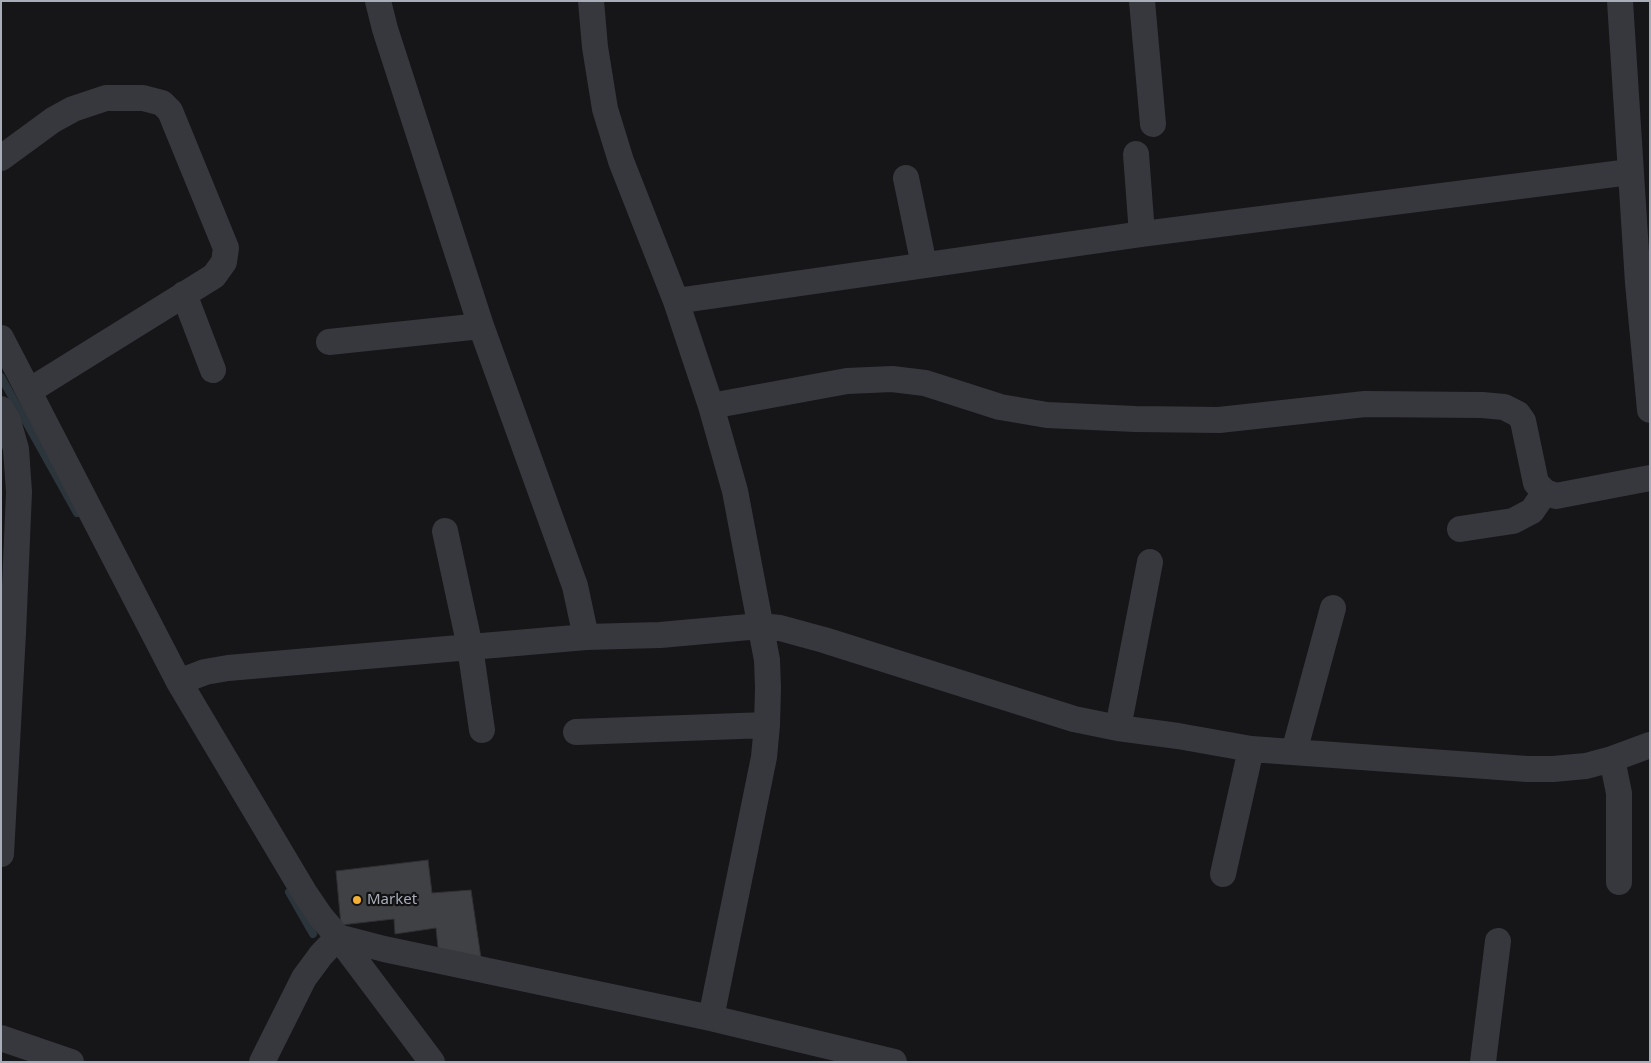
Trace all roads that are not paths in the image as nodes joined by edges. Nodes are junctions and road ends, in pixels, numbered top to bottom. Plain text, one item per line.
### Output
1 (378, 1) edge
2 (591, 1) edge
3 (1142, 1) edge
4 (1620, 1) edge
5 (1153, 124) dead end
6 (1136, 154) dead end
7 (1, 158) edge
8 (1630, 172) junction
9 (906, 178) dead end
10 (1142, 234) junction
11 (924, 265) junction
12 (1644, 283) edge
13 (184, 294) junction
14 (676, 301) junction
15 (481, 326) junction
16 (1, 338) edge
17 (330, 342) dead end
18 (213, 370) dead end
19 (29, 391) junction
20 (711, 406) junction
21 (1, 409) edge
22 (1650, 410) edge
23 (1650, 478) edge
24 (1545, 492) junction
25 (1460, 529) dead end
26 (445, 531) dead end
27 (1150, 562) dead end
28 (8, 595) edge
29 (1333, 608) dead end
30 (760, 626) junction
31 (586, 637) junction
32 (470, 647) junction
33 (179, 682) junction
34 (768, 725) junction
35 (1118, 728) junction
36 (482, 730) dead end
37 (576, 732) dead end
38 (1650, 745) edge
39 (1251, 749) junction
40 (1294, 752) junction
41 (1612, 759) junction
42 (1, 854) edge
43 (1223, 874) dead end
44 (1619, 882) dead end
45 (338, 937) junction
46 (1498, 941) dead end
47 (711, 1018) junction
48 (1, 1038) edge
49 (71, 1062) edge
50 (262, 1062) edge
51 (432, 1062) edge
52 (894, 1062) edge
53 (1483, 1062) edge

1 - 15 street
2 - 14 street
3 - 5 street
4 - 8 street
6 - 10 street
7 - 13 street
8 - 10 street
8 - 12 street
9 - 11 street
10 - 11 street
11 - 14 street
12 - 22 street
13 - 18 street
13 - 19 street
14 - 20 street
15 - 17 street
15 - 31 street
16 - 19 street
19 - 33 street
20 - 24 street
20 - 30 street
21 - 28 street
23 - 24 street
24 - 25 street
26 - 32 street
27 - 35 street
28 - 42 street
29 - 40 street
30 - 31 street
30 - 34 street
30 - 35 street
31 - 32 street
32 - 33 street
32 - 36 street
33 - 45 street
34 - 37 street
34 - 47 street
35 - 39 street
38 - 41 street
39 - 40 street
39 - 43 street
40 - 41 street
41 - 44 street
45 - 47 street
45 - 50 street
45 - 51 street
46 - 53 street
47 - 52 street
48 - 49 street

